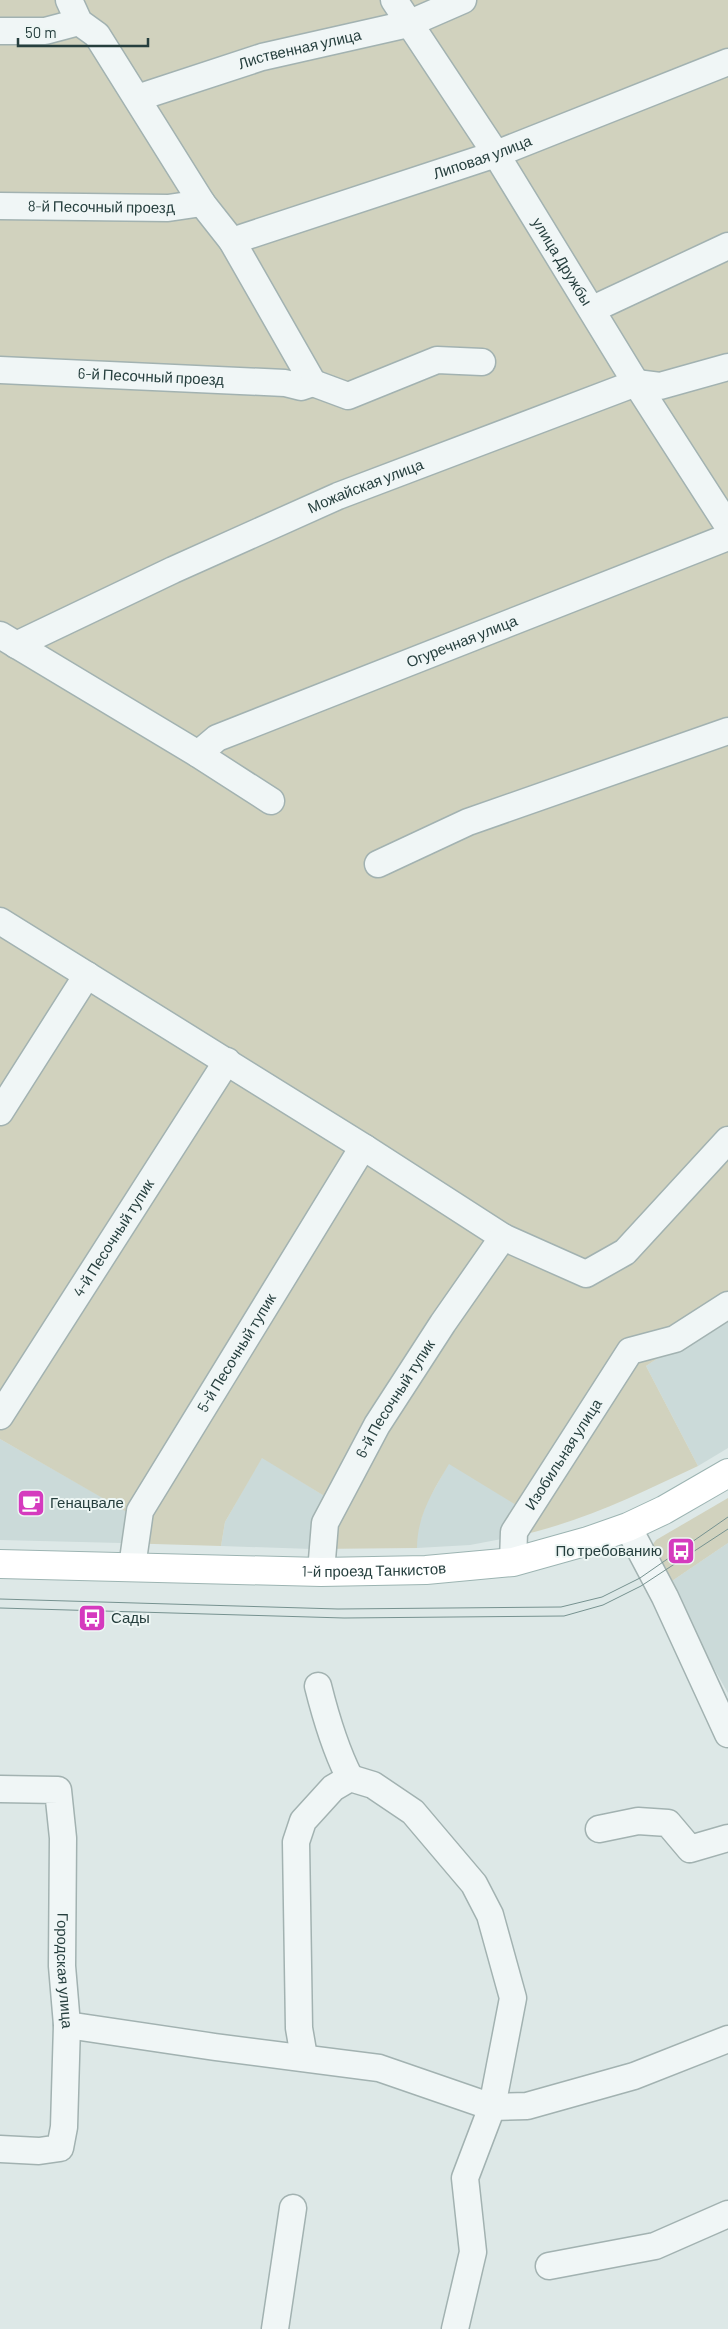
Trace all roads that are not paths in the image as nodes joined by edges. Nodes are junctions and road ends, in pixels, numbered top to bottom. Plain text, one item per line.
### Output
1 (394, 0) edge
2 (463, 0) edge
3 (74, 11) edge
4 (408, 24) junction
5 (0, 31) edge
6 (728, 62) edge
7 (137, 98) junction
8 (496, 154) junction
9 (202, 202) junction
10 (0, 206) edge
11 (232, 241) junction
12 (728, 246) edge
13 (593, 309) junction
14 (482, 362) dead end
15 (728, 367) edge
16 (0, 370) edge
17 (636, 383) junction
18 (307, 385) junction
19 (728, 526) edge
20 (728, 537) edge
21 (8, 640) edge
22 (728, 731) edge
23 (198, 754) junction
24 (271, 801) dead end
25 (378, 864) dead end
26 (0, 921) edge
27 (87, 975) junction
28 (227, 1061) junction
29 (0, 1112) edge
30 (728, 1140) edge
31 (365, 1148) junction
32 (502, 1237) junction
33 (728, 1305) edge
34 (0, 1416) edge
35 (728, 1473) edge
36 (628, 1528) junction
37 (513, 1562) junction
38 (0, 1564) edge
39 (132, 1567) junction
40 (321, 1572) junction
41 (318, 1686) dead end
42 (728, 1734) edge
43 (350, 1778) junction
44 (0, 1790) edge
45 (599, 1829) dead end
46 (728, 1838) edge
47 (67, 2024) junction
48 (728, 2039) edge
49 (304, 2057) junction
50 (492, 2107) junction
51 (0, 2149) edge
52 (293, 2208) dead end
53 (728, 2214) edge
54 (549, 2266) dead end
55 (275, 2329) edge
56 (455, 2329) edge

1 - 4 street, улица Дружбы
2 - 4 street, Лиственная улица
3 - 5 street
3 - 7 street
4 - 7 street, Лиственная улица
4 - 8 street, улица Дружбы
6 - 8 street, Липовая улица
7 - 9 street
8 - 11 street, Липовая улица
8 - 13 street, улица Дружбы
9 - 10 street, 8-й Песочный проезд
9 - 11 street
11 - 18 street
12 - 13 street
13 - 17 street, улица Дружбы
14 - 18 street, 6-й Песочный проезд
15 - 17 street, Можайская улица
16 - 18 street, 6-й Песочный проезд
17 - 19 street, улица Дружбы
17 - 21 street, Можайская улица
20 - 23 street, Огуречная улица
21 - 23 street
22 - 25 street
23 - 24 street
26 - 27 street
27 - 28 street
27 - 29 street
28 - 31 street
28 - 34 street, 4-й Песочный тупик
30 - 32 street
31 - 32 street
31 - 39 street, 5-й Песочный тупик
32 - 40 street, 6-й Песочный тупик
33 - 37 street, Изобильная улица
35 - 36 main road, 1-й проезд Танкистов
36 - 37 main road, 1-й проезд Танкистов
36 - 42 street
37 - 40 main road, 1-й проезд Танкистов
38 - 39 main road, 1-й проезд Танкистов
39 - 40 main road, 1-й проезд Танкистов
41 - 43 street
43 - 49 street
43 - 50 street
44 - 47 street, Городская улица
45 - 46 street
47 - 49 street
47 - 51 street, Городская улица
48 - 50 street
49 - 50 street
50 - 56 street
52 - 55 street
53 - 54 street

